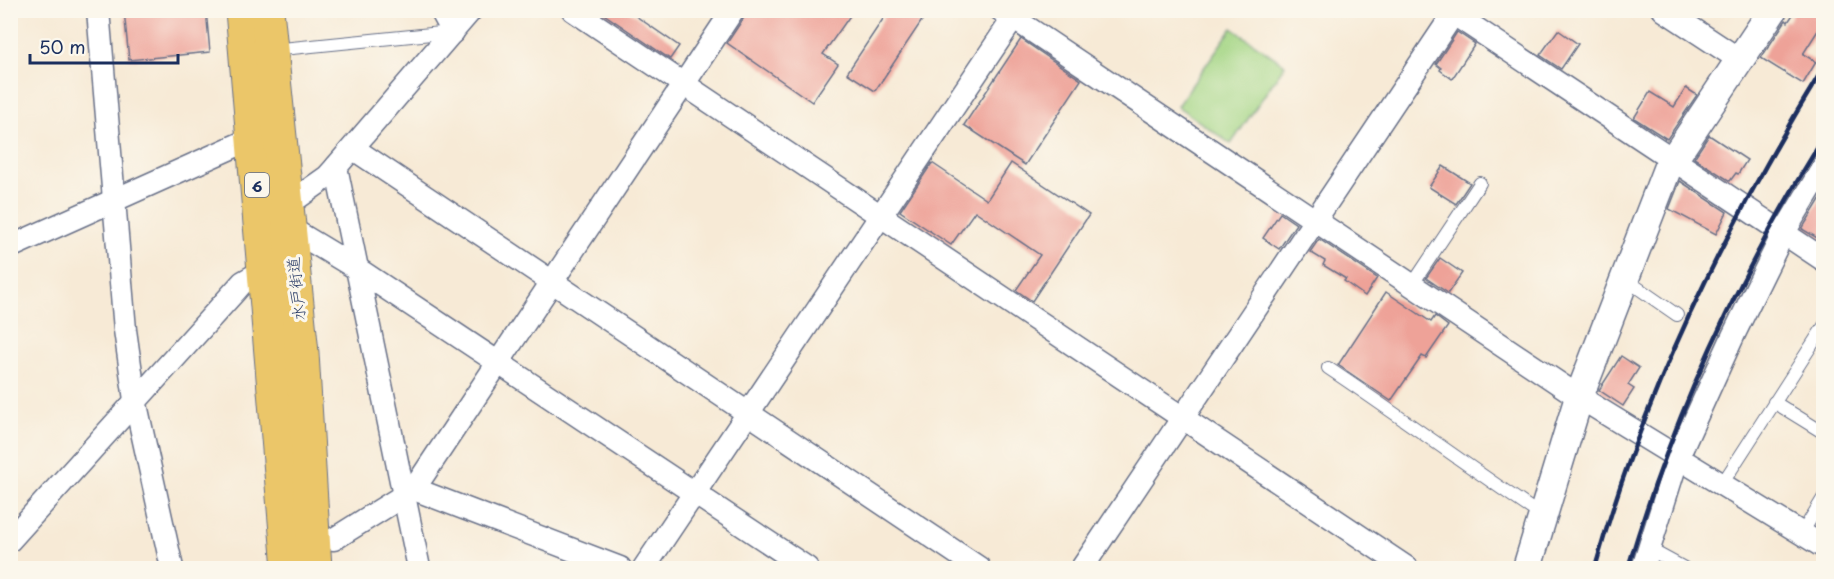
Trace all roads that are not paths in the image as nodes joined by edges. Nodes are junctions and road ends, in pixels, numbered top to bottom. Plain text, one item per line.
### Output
1 (98, 10) edge
2 (242, 10) edge
3 (267, 10) edge
4 (441, 10) edge
5 (471, 10) edge
6 (573, 10) edge
7 (733, 10) edge
8 (1664, 10) edge
9 (1773, 10) edge
10 (1452, 12) edge
11 (1011, 13) edge
12 (453, 32) junction
13 (271, 50) junction
14 (1740, 60) junction
15 (684, 84) junction
16 (253, 138) junction
17 (354, 148) junction
18 (1673, 160) junction
19 (1824, 166) edge
20 (336, 167) junction
21 (1480, 183) dead end
22 (114, 202) junction
23 (287, 216) junction
24 (881, 216) junction
25 (1315, 220) junction
26 (1783, 234) junction
27 (10, 247) edge
28 (1824, 260) edge
29 (356, 267) junction
30 (264, 270) junction
31 (1625, 279) junction
32 (552, 282) junction
33 (1412, 285) junction
34 (1677, 315) dead end
35 (1824, 326) edge
36 (498, 364) junction
37 (1328, 368) dead end
38 (1579, 397) junction
39 (135, 400) junction
40 (1774, 402) junction
41 (748, 415) junction
42 (1183, 419) junction
43 (1824, 433) edge
44 (1678, 457) junction
45 (1722, 484) junction
46 (409, 491) junction
47 (694, 494) junction
48 (1824, 497) edge
49 (1542, 516) junction
50 (1802, 533) junction
51 (10, 540) edge
52 (1824, 547) edge
53 (1646, 559) edge
54 (307, 560) edge
55 (172, 568) edge
56 (419, 568) edge
57 (620, 568) edge
58 (644, 568) edge
59 (807, 568) edge
60 (979, 568) edge
61 (1082, 568) edge
62 (1407, 568) edge
63 (1527, 568) edge
64 (1684, 568) edge

1 - 22 street
2 - 16 highway, 水戸街道 / 6
3 - 13 highway, 水戸街道 / 6
4 - 12 street
5 - 12 street
6 - 15 street
7 - 15 street
8 - 14 street
9 - 14 street
10 - 18 street
10 - 25 street
11 - 24 street
11 - 25 street
12 - 13 lane
12 - 17 street
13 - 23 highway, 水戸街道 / 6
14 - 18 street
15 - 24 street
15 - 32 street
16 - 22 street
16 - 30 highway, 水戸街道 / 6
17 - 20 street
17 - 32 street
18 - 26 street
18 - 31 street
19 - 26 street
20 - 23 street
20 - 29 street
21 - 33 lane
22 - 27 street
22 - 39 street
23 - 29 street
23 - 54 highway, 水戸街道 / 6
24 - 41 street
24 - 42 street
25 - 33 street
25 - 42 street
26 - 28 street
26 - 44 street
29 - 36 street
29 - 46 street
30 - 39 street
30 - 54 highway, 水戸街道 / 6
31 - 34 lane
31 - 38 street
32 - 36 street
32 - 41 street
33 - 38 street
35 - 40 lane
36 - 46 street
36 - 47 street
37 - 49 lane
38 - 44 street
38 - 49 street
39 - 51 street
39 - 55 street
40 - 43 lane
40 - 45 lane
41 - 47 street
41 - 60 street
42 - 61 street
42 - 62 street
44 - 45 street
44 - 53 street
45 - 50 street
46 - 54 street
46 - 56 street
46 - 57 street
47 - 58 street
47 - 59 street
48 - 50 lane
49 - 63 street
50 - 52 street
53 - 64 lane

